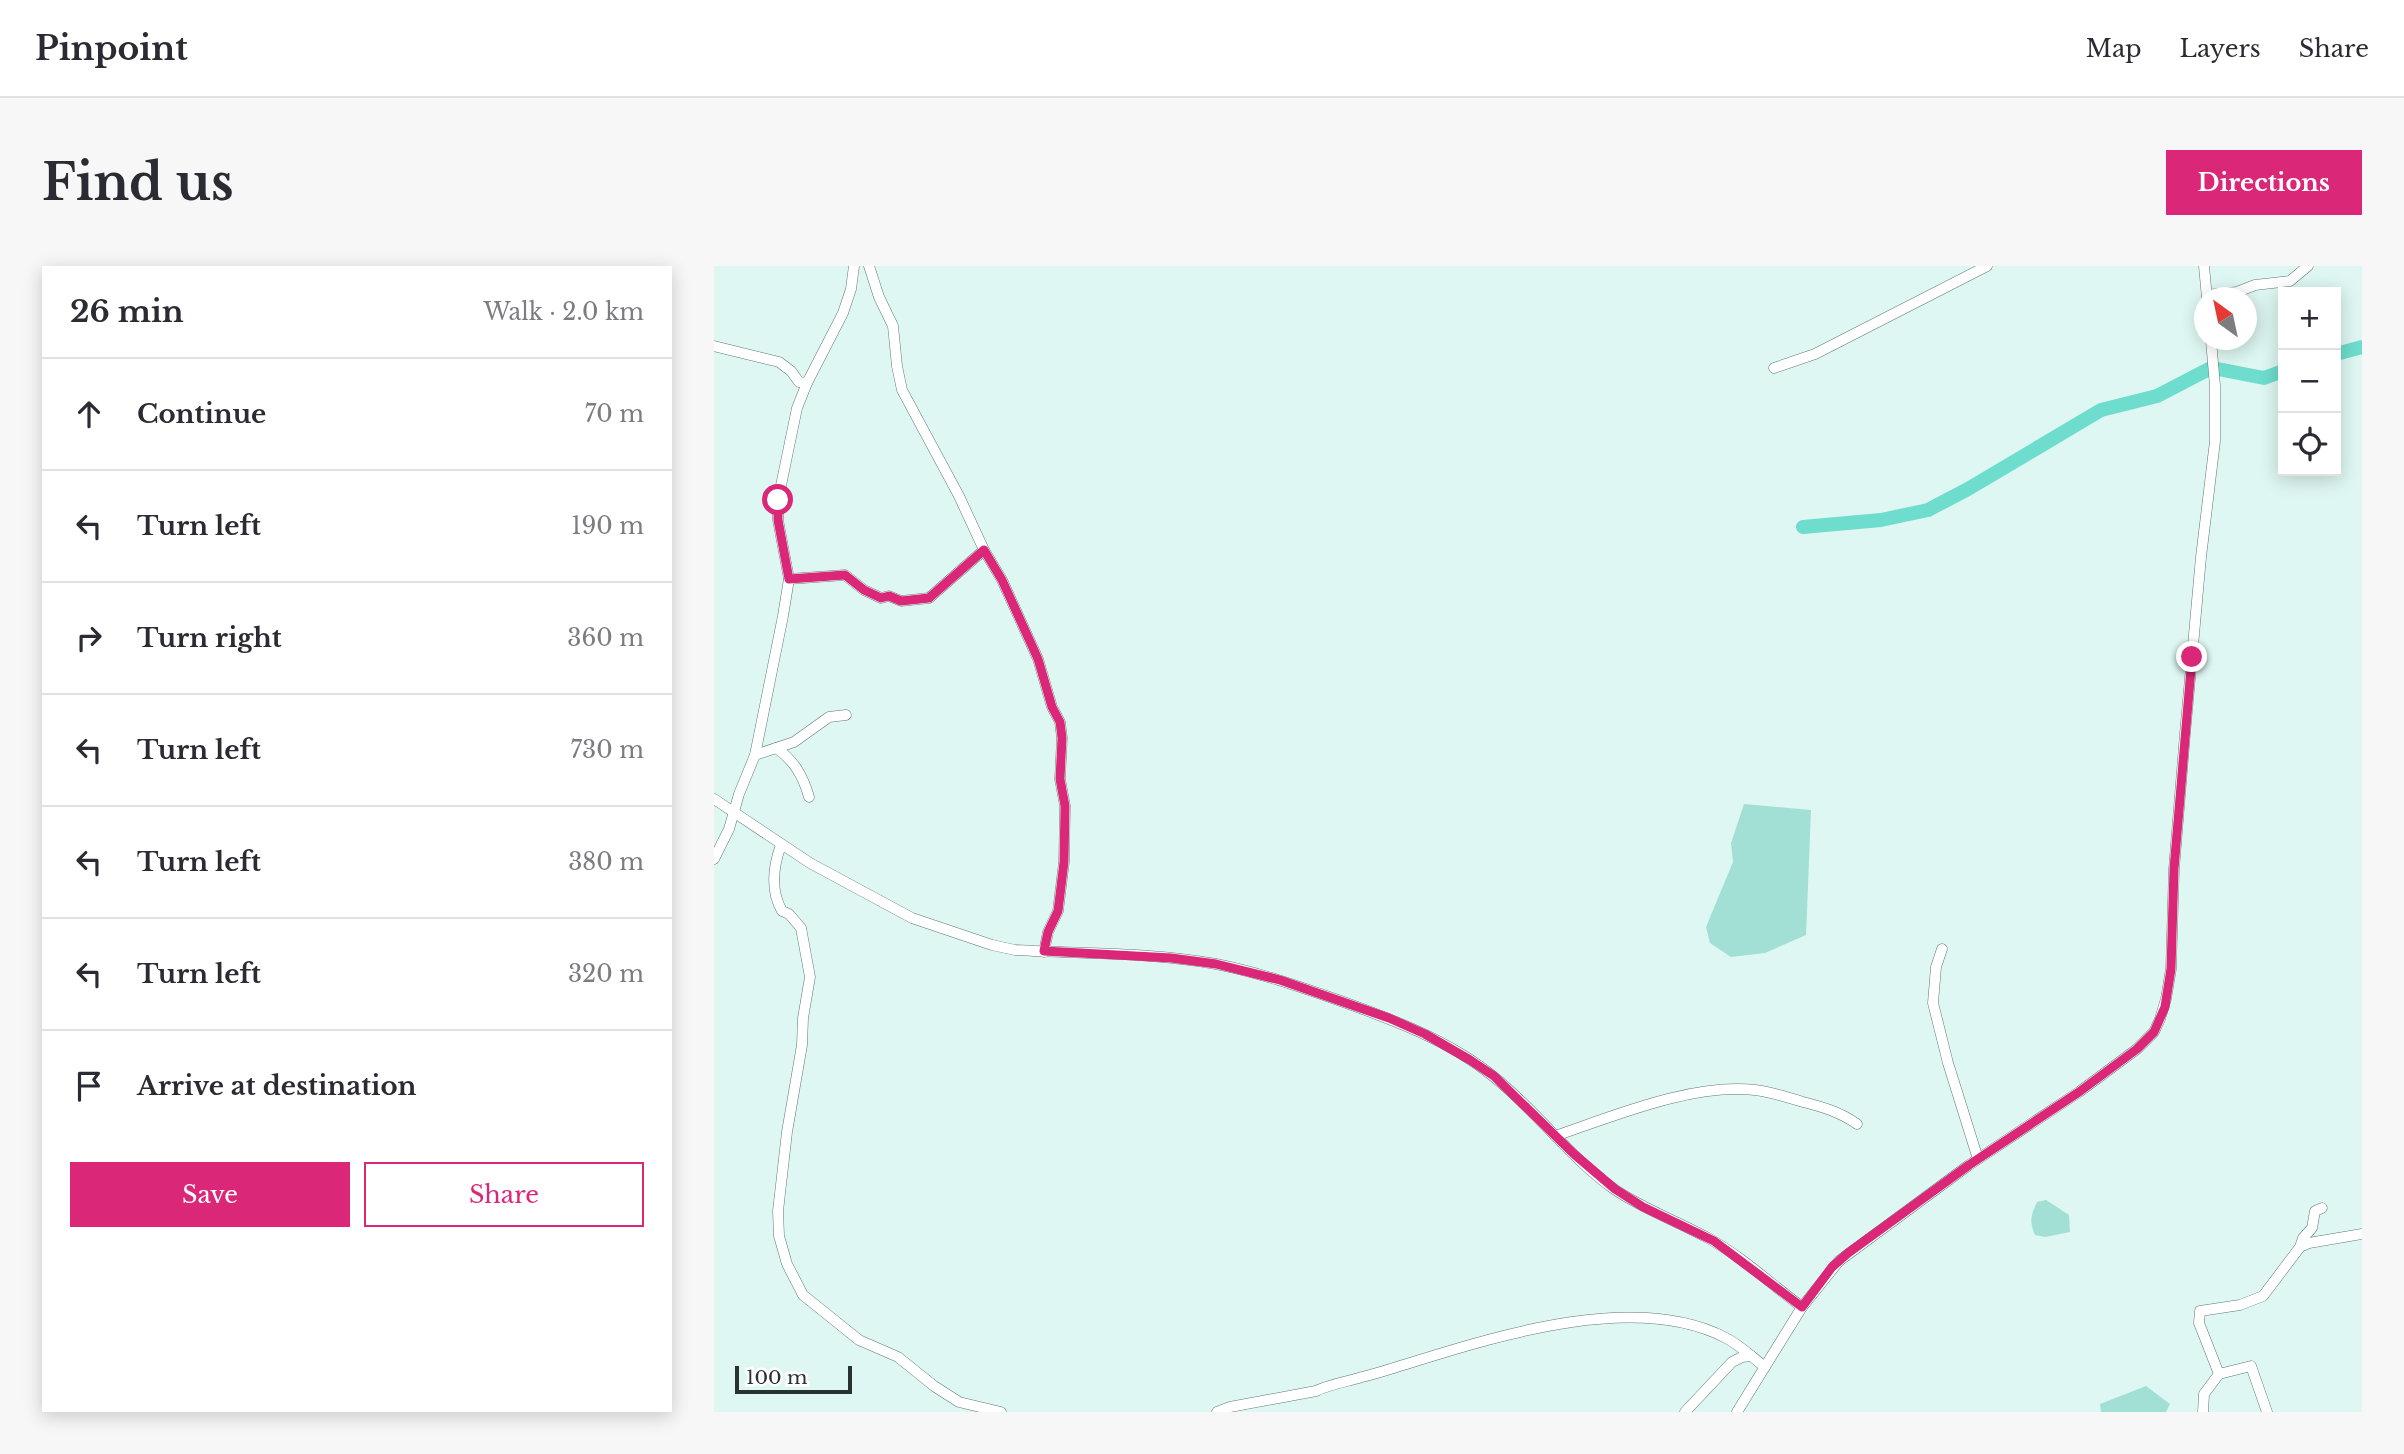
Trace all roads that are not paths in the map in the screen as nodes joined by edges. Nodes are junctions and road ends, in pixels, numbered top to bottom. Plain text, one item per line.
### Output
1 (854, 266) edge
2 (869, 266) edge
3 (1987, 266) edge
4 (2204, 266) edge
5 (2308, 266) edge
6 (2206, 287) edge
7 (2250, 287) edge
8 (714, 346) edge
9 (2212, 350) edge
10 (1774, 368) dead end
11 (807, 383) junction
12 (984, 550) junction
13 (789, 579) junction
14 (846, 715) dead end
15 (776, 748) junction
16 (755, 755) junction
17 (809, 797) dead end
18 (714, 799) edge
19 (735, 813) junction
20 (781, 845) junction
21 (714, 859) edge
22 (1942, 949) dead end
23 (1044, 951) junction
24 (1857, 1124) dead end
25 (1555, 1136) junction
26 (1978, 1159) junction
27 (2322, 1208) dead end
28 (2362, 1234) edge
29 (2300, 1247) junction
30 (1802, 1307) junction
31 (1751, 1356) junction
32 (1765, 1367) junction
33 (2219, 1374) junction
34 (1001, 1412) edge
35 (1217, 1412) edge
36 (1685, 1412) edge
37 (1737, 1412) edge
38 (2203, 1412) edge
39 (2267, 1412) edge

1 - 11 street
2 - 12 street
3 - 10 street
4 - 6 street
5 - 7 street
8 - 11 street
9 - 26 street
11 - 13 street
12 - 13 street
12 - 23 street
13 - 16 street
14 - 15 street
15 - 16 street
15 - 17 street
16 - 19 street
18 - 19 street
19 - 20 street
19 - 21 street
20 - 23 street
20 - 34 street
22 - 26 street
23 - 25 street
24 - 25 street
25 - 30 street
26 - 30 street
27 - 29 street
28 - 29 street
29 - 33 street
30 - 32 street
31 - 32 street
31 - 35 street
31 - 36 street
32 - 37 street
33 - 38 street
33 - 39 street

